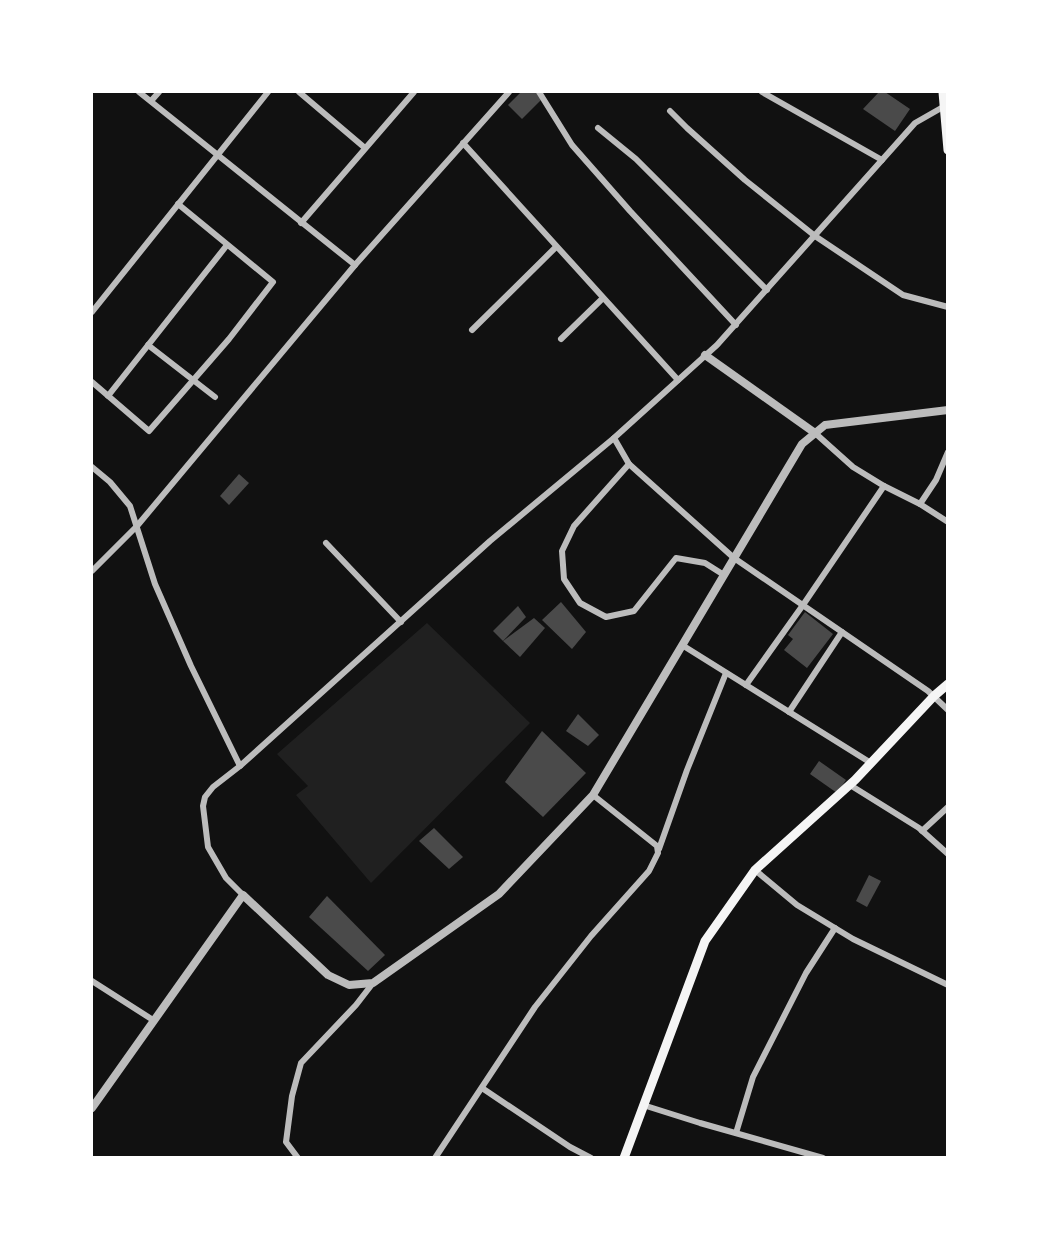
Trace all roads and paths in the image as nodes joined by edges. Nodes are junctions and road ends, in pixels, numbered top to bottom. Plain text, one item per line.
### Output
1 (139, 92) edge
2 (159, 92) edge
3 (268, 92) edge
4 (299, 92) edge
5 (414, 92) edge
6 (509, 92) edge
7 (538, 92) edge
8 (762, 92) edge
9 (943, 92) edge
10 (151, 101) junction
11 (943, 107) junction
12 (670, 111) dead end
13 (598, 128) dead end
14 (463, 143) junction
15 (365, 148) junction
16 (948, 150) edge
17 (217, 155) junction
18 (882, 160) junction
19 (178, 204) junction
20 (301, 222) junction
21 (815, 236) junction
22 (227, 244) junction
23 (556, 247) junction
24 (355, 265) junction
25 (767, 291) junction
26 (603, 298) junction
27 (948, 307) edge
28 (92, 312) edge
29 (736, 325) junction
30 (472, 330) dead end
31 (561, 339) dead end
32 (148, 345) junction
33 (705, 355) junction
34 (194, 380) junction
35 (678, 380) junction
36 (92, 382) edge
37 (108, 396) junction
38 (215, 398) dead end
39 (948, 410) edge
40 (815, 433) junction
41 (614, 438) junction
42 (948, 452) edge
43 (629, 464) junction
44 (92, 467) edge
45 (884, 486) junction
46 (920, 504) junction
47 (948, 522) edge
48 (137, 526) junction
49 (326, 543) dead end
50 (734, 558) junction
51 (92, 571) edge
52 (724, 576) junction
53 (803, 605) junction
54 (401, 622) junction
55 (842, 632) junction
56 (682, 645) junction
57 (726, 673) junction
58 (948, 684) edge
59 (746, 685) junction
60 (934, 696) junction
61 (948, 710) edge
62 (789, 712) junction
63 (871, 763) junction
64 (240, 766) junction
65 (850, 784) junction
66 (593, 795) junction
67 (948, 807) edge
68 (922, 831) junction
69 (659, 849) junction
70 (948, 854) edge
71 (755, 870) junction
72 (243, 895) junction
73 (835, 928) junction
74 (92, 981) edge
75 (373, 983) junction
76 (948, 985) edge
77 (153, 1020) junction
78 (482, 1088) junction
79 (643, 1105) junction
80 (92, 1108) edge
81 (736, 1132) junction
82 (298, 1158) edge
83 (435, 1158) edge
84 (591, 1158) edge
85 (624, 1158) edge
86 (823, 1158) edge

1 - 10 street
2 - 10 street
3 - 17 street
4 - 15 street
5 - 15 street
6 - 14 street
7 - 29 street
8 - 18 street
9 - 11 main road
10 - 17 street
11 - 16 main road
11 - 18 street
12 - 21 street
13 - 25 street
14 - 23 street
14 - 24 street
15 - 20 street
17 - 19 street
17 - 20 street
18 - 21 street
19 - 22 street
19 - 28 street
20 - 24 street
21 - 25 street
21 - 27 street
22 - 32 street
22 - 34 street
23 - 26 street
23 - 30 street
24 - 48 street
25 - 29 street
26 - 31 street
26 - 35 street
29 - 33 street
32 - 34 street
32 - 37 street
33 - 35 street
33 - 40 street
34 - 37 street
34 - 38 street
35 - 41 street
36 - 37 street
39 - 40 street
40 - 45 street
40 - 50 street
41 - 43 street
41 - 54 street
42 - 46 street
43 - 50 street
43 - 52 street
44 - 48 street
45 - 46 street
45 - 53 street
46 - 47 street
48 - 51 street
48 - 64 street
49 - 54 street
50 - 52 street
50 - 53 street
52 - 56 street
53 - 55 street
53 - 59 street
54 - 64 street
55 - 60 street
55 - 62 street
56 - 57 street
56 - 66 street
57 - 59 street
57 - 69 street
58 - 60 main road
59 - 62 street
60 - 61 street
60 - 63 main road
62 - 63 street
63 - 65 main road
64 - 72 street
65 - 68 street
65 - 71 main road
66 - 69 street
66 - 75 street
67 - 68 street
68 - 70 street
69 - 78 street
71 - 73 street
71 - 79 main road
72 - 75 street
72 - 77 street
73 - 76 street
73 - 81 street
74 - 77 street
75 - 82 street
77 - 80 street
78 - 83 street
78 - 84 street
79 - 81 street
79 - 85 main road
81 - 86 street

